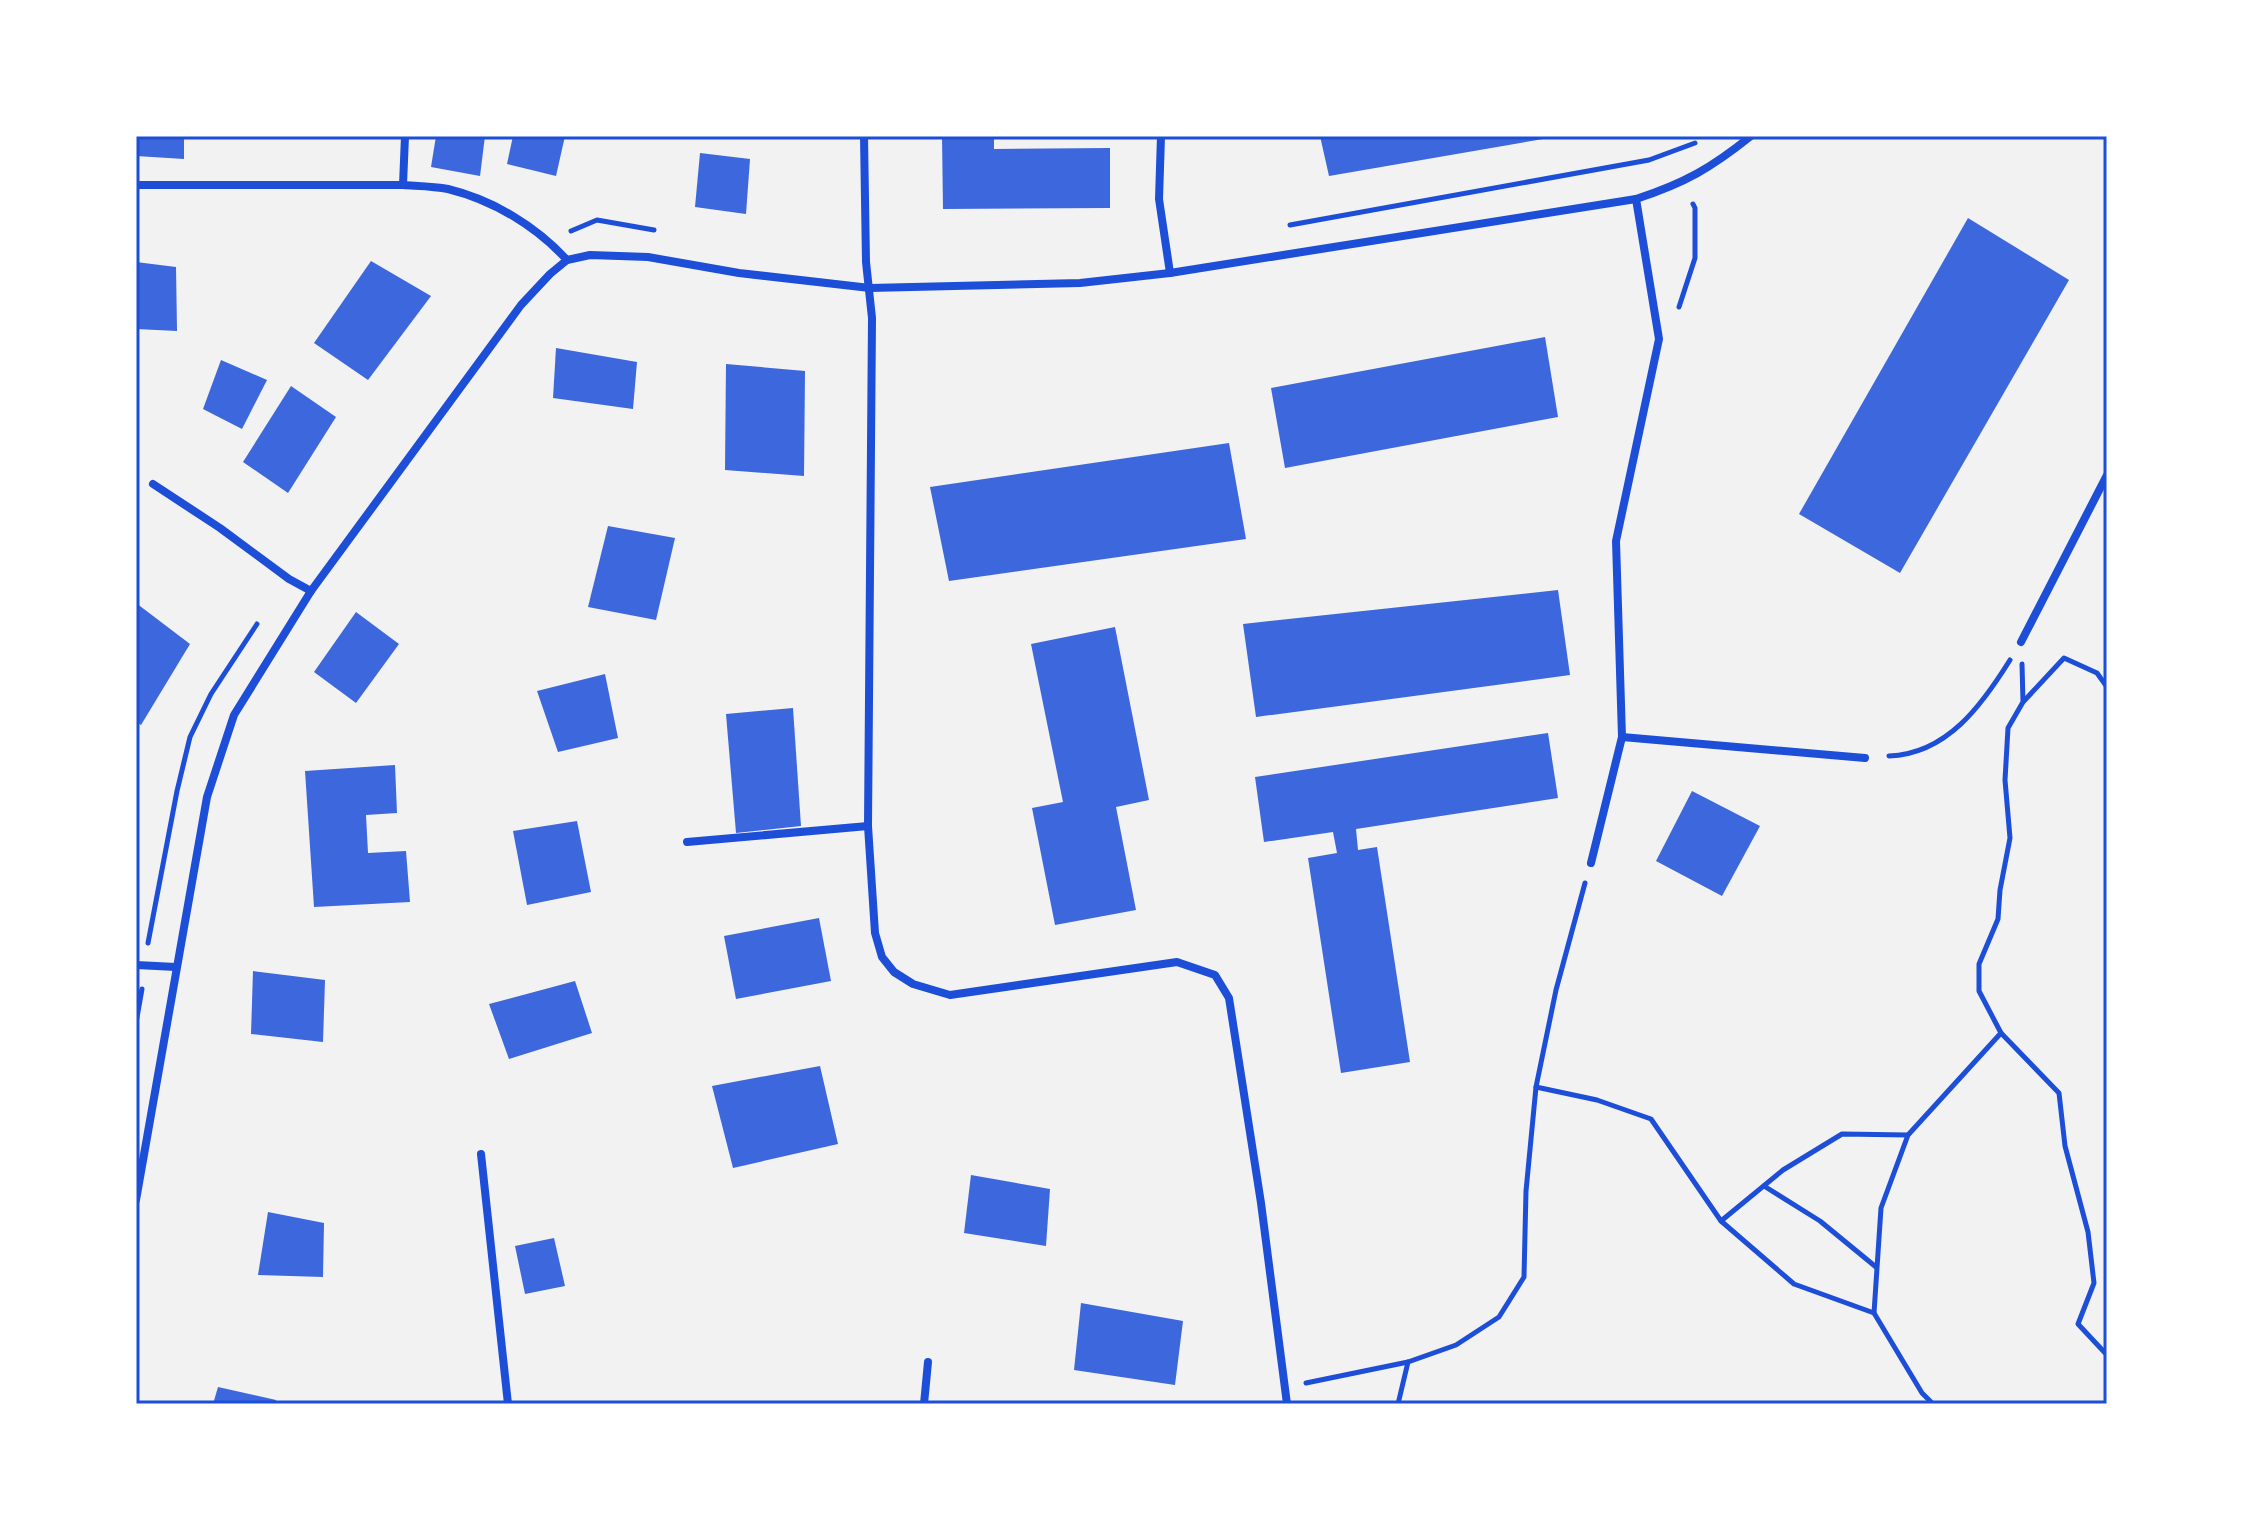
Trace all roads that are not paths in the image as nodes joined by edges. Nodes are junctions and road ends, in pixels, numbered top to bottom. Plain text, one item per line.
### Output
1 (405, 136) edge
2 (864, 136) edge
3 (1161, 136) edge
4 (1751, 136) edge
5 (136, 185) edge
6 (403, 185) junction
7 (1636, 199) junction
8 (567, 260) junction
9 (1170, 273) junction
10 (870, 288) junction
11 (2107, 475) edge
12 (153, 484) dead end
13 (311, 591) junction
14 (2021, 642) road end
15 (1622, 737) junction
16 (1865, 758) road end
17 (868, 826) junction
18 (687, 842) dead end
19 (1591, 863) road end
20 (136, 965) edge
21 (176, 967) junction
22 (481, 1154) dead end
23 (136, 1200) edge
24 (928, 1362) dead end
25 (508, 1404) edge
26 (924, 1404) edge
27 (1287, 1404) edge

1 - 6 street
2 - 10 street
3 - 9 street
4 - 7 street
5 - 6 street
6 - 8 street
7 - 9 street
7 - 15 street
8 - 10 street
8 - 13 street
9 - 10 street
10 - 17 street
11 - 14 street
12 - 13 street
13 - 21 street
15 - 16 street
15 - 19 street
17 - 18 street
17 - 27 street
20 - 21 street
21 - 23 street
22 - 25 street
24 - 26 street

